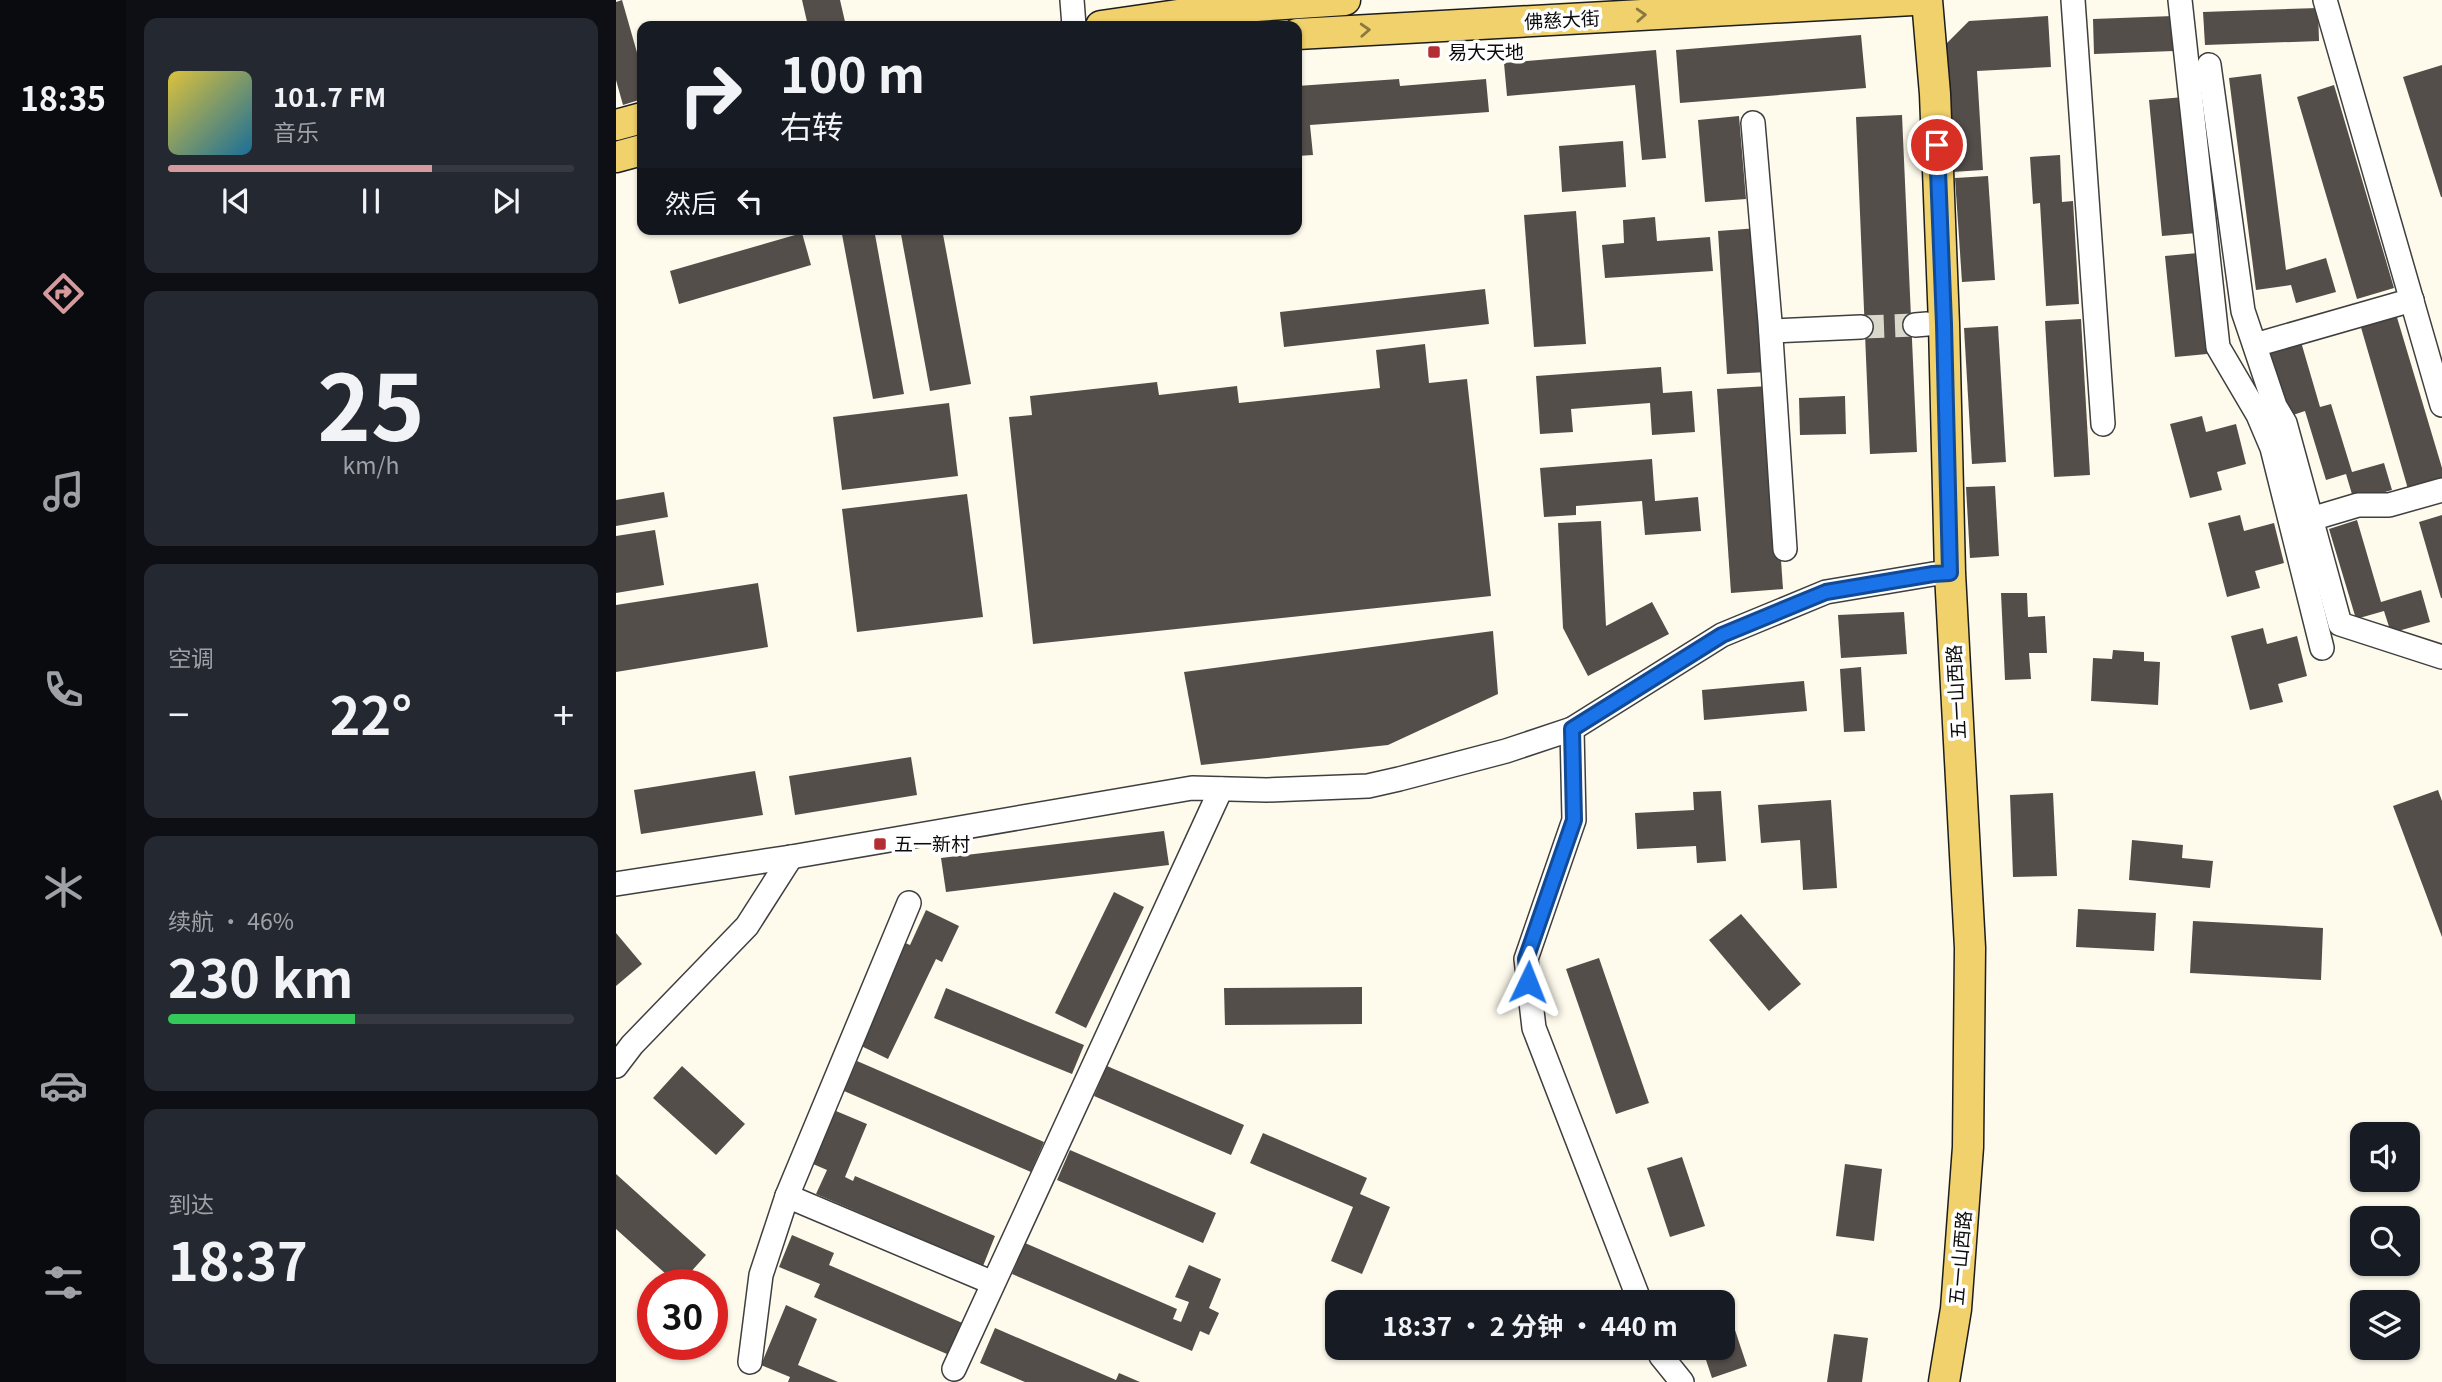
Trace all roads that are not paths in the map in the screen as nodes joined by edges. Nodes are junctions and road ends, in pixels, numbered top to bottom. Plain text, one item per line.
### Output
1 (1072, 0) edge
2 (1345, 0) edge
3 (1916, 0) edge
4 (2073, 0) edge
5 (2180, 0) edge
6 (2325, 0) edge
7 (1074, 21) edge
8 (1136, 21) edge
9 (1302, 34) edge
10 (2209, 65) dead end
11 (637, 119) edge
12 (1753, 123) dead end
13 (616, 125) edge
14 (637, 151) edge
15 (616, 157) edge
16 (2412, 300) junction
17 (1861, 327) tunnel mouth
18 (1770, 331) junction
19 (2255, 345) junction
20 (2442, 405) edge
21 (2102, 424) dead end
22 (2442, 489) edge
23 (2311, 519) junction
24 (1785, 549) dead end
25 (1942, 574) junction
26 (2322, 648) dead end
27 (2442, 657) edge
28 (1572, 729) junction
29 (1221, 789) junction
30 (791, 857) junction
31 (616, 884) edge
32 (909, 902) dead end
33 (616, 1066) edge
34 (787, 1196) junction
35 (993, 1283) junction
36 (1635, 1290) edge
37 (1664, 1360) edge
38 (750, 1362) dead end
39 (954, 1368) dead end
40 (1682, 1382) edge
41 (1927, 1382) edge
42 (1944, 1382) edge

1 - 7 street
2 - 8 main road
9 -> 3 main road, 佛慈大街
3 - 25 main road, 五一山西路
3 - 25 main road, 五一山西路
4 - 21 street
5 - 26 street
6 - 16 street
10 - 19 street
11 - 13 main road
12 - 18 street
14 - 15 main road
16 - 19 street
16 - 20 street
17 - 18 street
18 - 24 street
19 - 23 street
22 - 23 street
23 - 27 street
25 - 28 street
25 - 41 main road, 五一山西路
25 - 42 main road, 五一山西路
28 - 29 street
28 - 36 street
29 - 30 street
29 - 35 street
30 - 31 street
30 - 33 street
32 - 34 street
34 - 35 street
34 - 38 street
35 - 39 street
37 - 40 street

